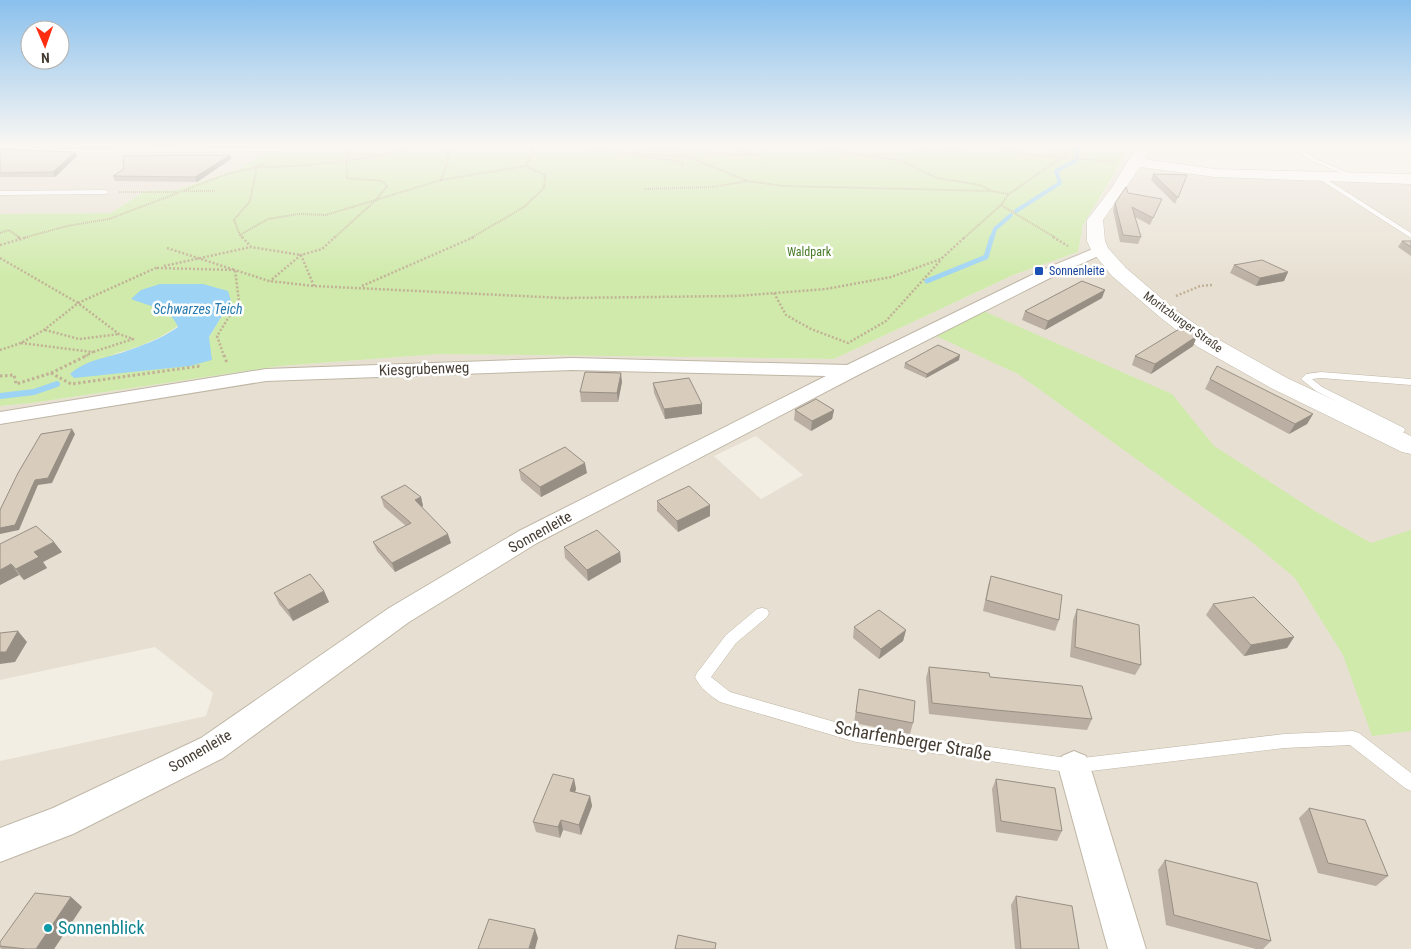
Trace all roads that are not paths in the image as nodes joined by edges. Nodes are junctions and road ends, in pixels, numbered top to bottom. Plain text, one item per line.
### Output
1 (1118, 190) edge
2 (1340, 190) edge
3 (0, 192) edge
4 (106, 192) road end
5 (1411, 236) edge
6 (1100, 250) junction
7 (851, 371) junction
8 (1411, 382) edge
9 (0, 418) edge
10 (1404, 436) edge
11 (762, 614) dead end
12 (1074, 766) junction
13 (1411, 783) edge
14 (0, 845) edge
15 (1127, 949) edge

1 - 6 street, Moritzburger Straße
2 - 5 lane
3 - 4 lane
6 - 7 street, Sonnenleite
6 - 10 street, Moritzburger Straße
7 - 9 street, Kiesgrubenweg
7 - 14 street, Sonnenleite
8 - 10 lane
11 - 12 lane, Scharfenberger Straße
12 - 13 lane, Scharfenberger Straße
12 - 15 street

